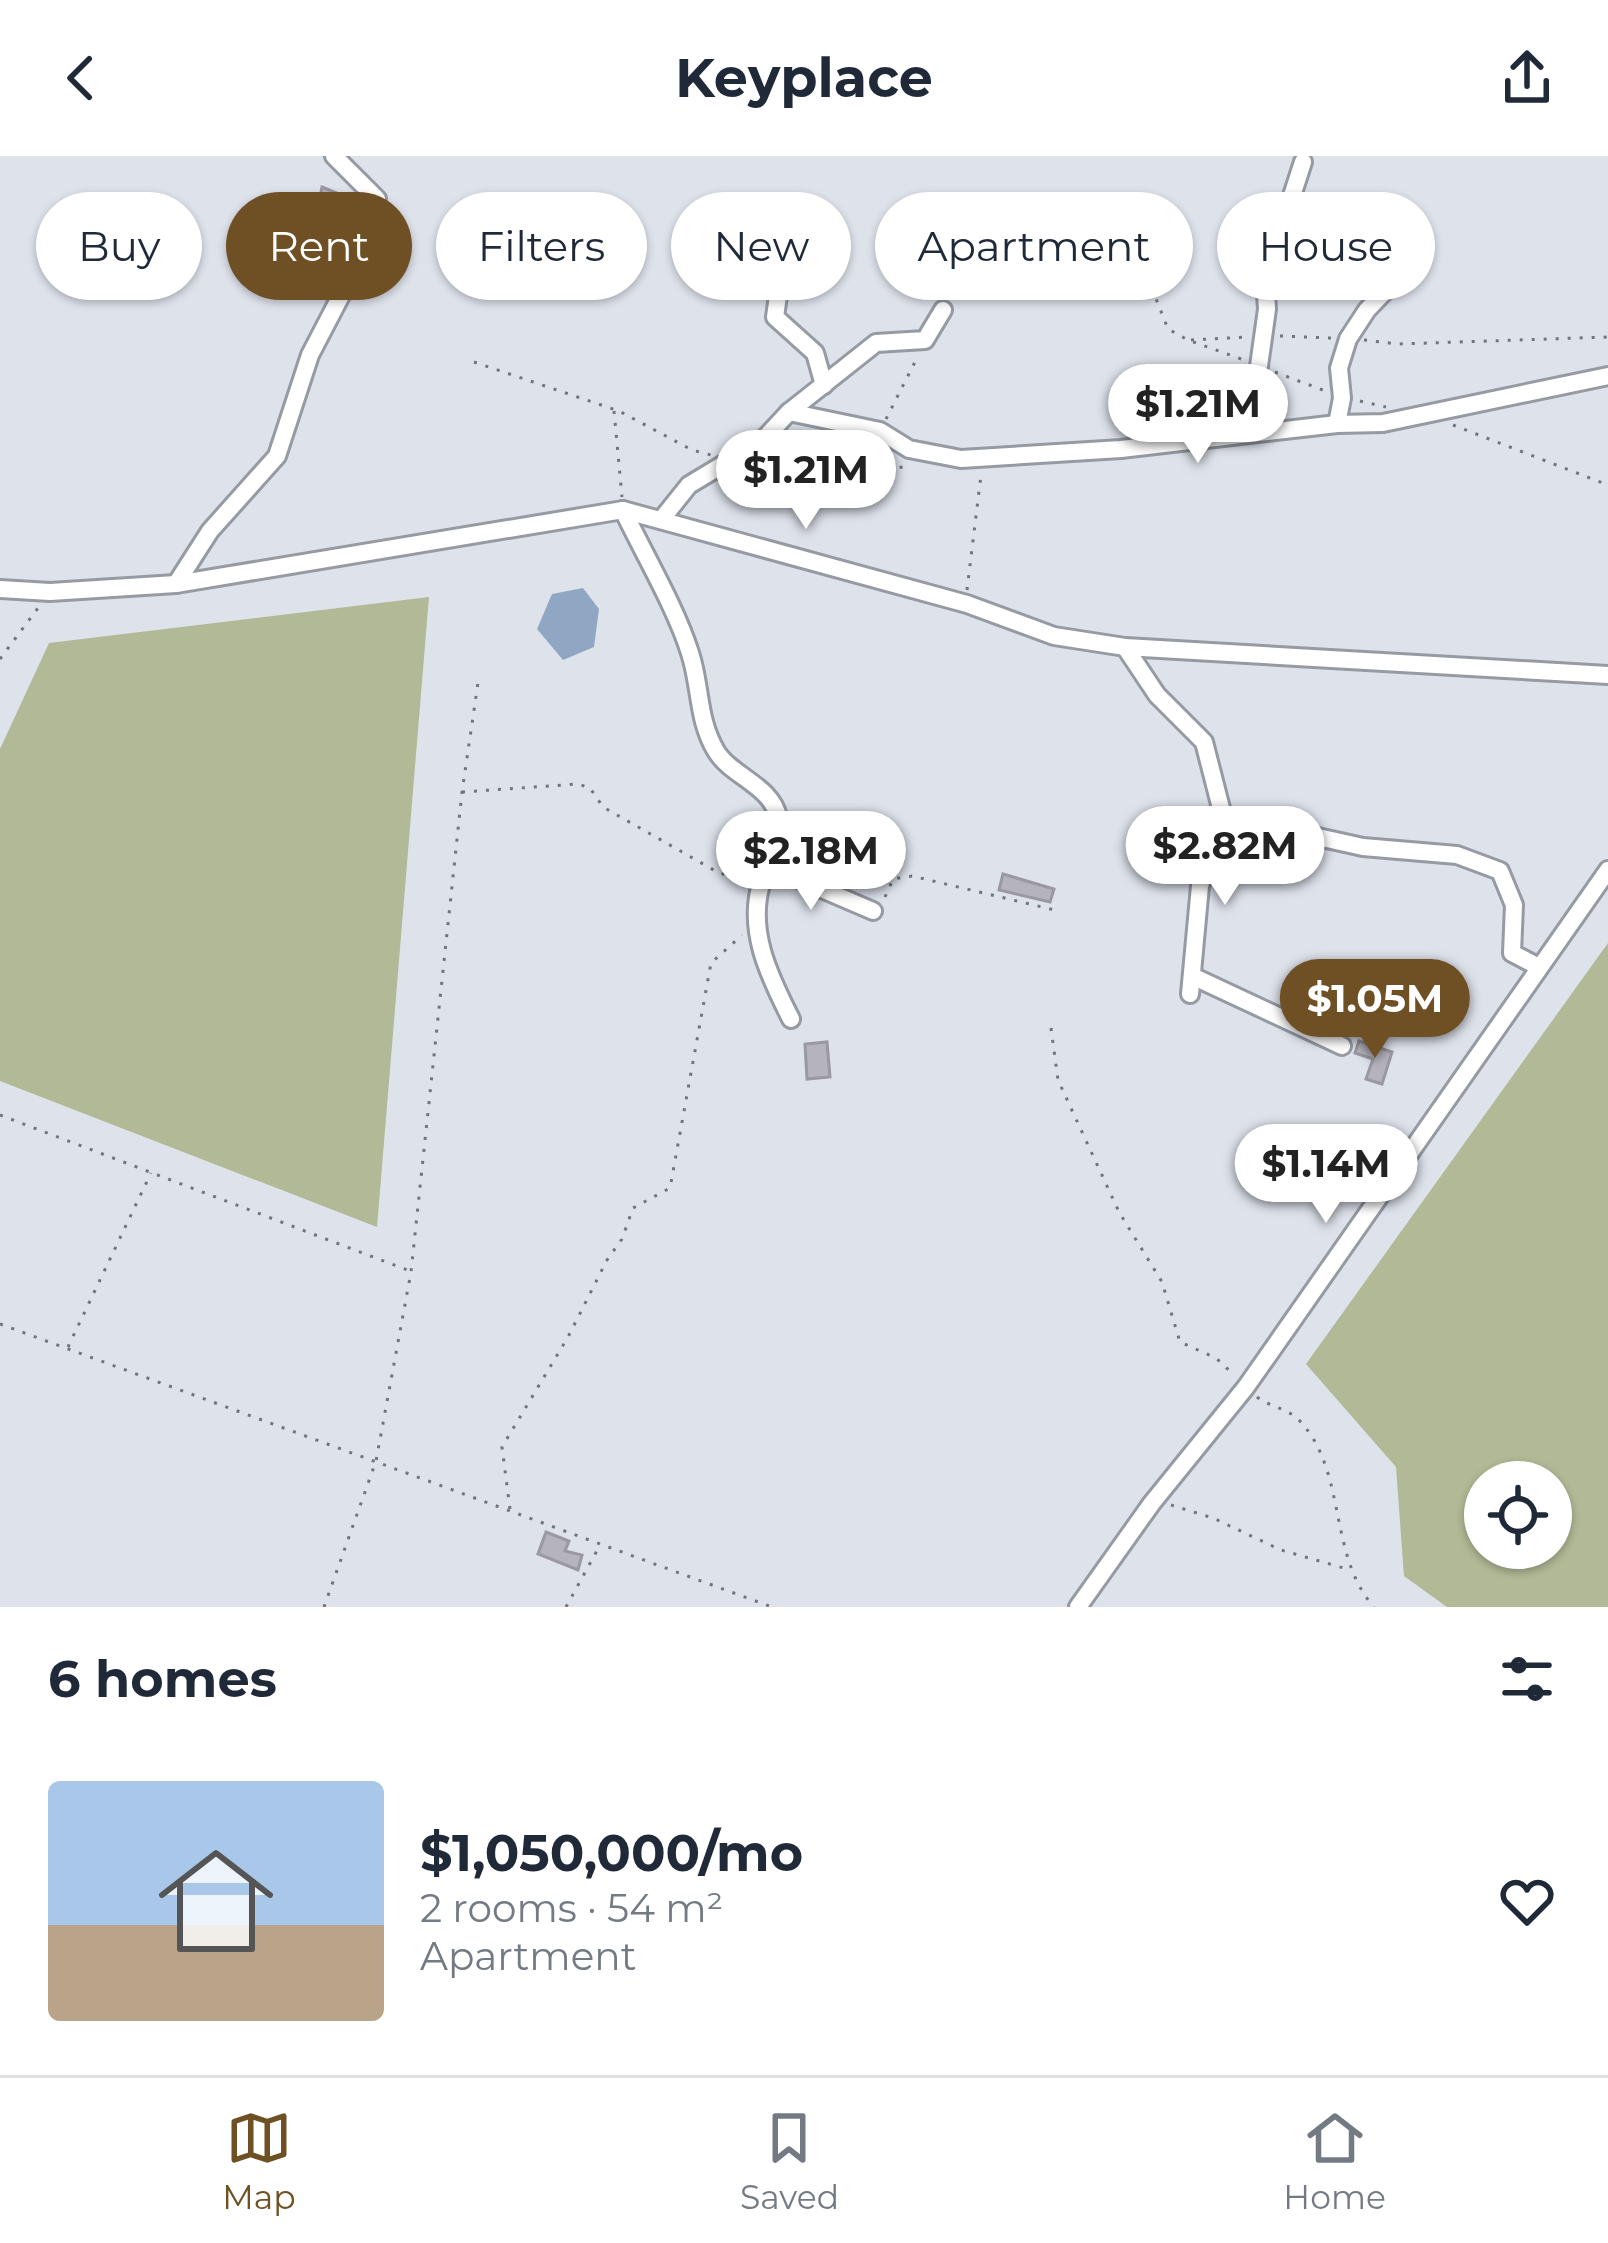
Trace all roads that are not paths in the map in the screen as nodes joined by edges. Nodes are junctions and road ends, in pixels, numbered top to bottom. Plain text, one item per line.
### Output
1 (334, 156) edge
2 (1303, 161) dead end
3 (778, 300) edge
4 (1377, 300) edge
5 (943, 310) dead end
6 (1608, 376) edge
7 (824, 385) junction
8 (789, 412) junction
9 (1337, 424) junction
10 (1252, 434) junction
11 (623, 510) junction
12 (661, 520) junction
13 (176, 584) junction
14 (0, 589) edge
15 (1125, 647) junction
16 (1608, 675) edge
17 (1222, 816) junction
18 (1608, 870) edge
19 (765, 874) junction
20 (873, 911) road end
21 (1539, 967) junction
22 (791, 1019) dead end
23 (1342, 1046) dead end
24 (1078, 1607) edge

1 - 13 street
2 - 10 street
3 - 7 street
4 - 9 street
5 - 7 street
6 - 9 street
7 - 8 street
8 - 10 street
8 - 12 street
9 - 10 street
11 - 12 street
11 - 13 street
11 - 19 street
12 - 15 street
13 - 14 street
15 - 16 street
15 - 17 street
17 - 21 street
17 - 23 street
18 - 21 street
19 - 20 street
19 - 22 street
21 - 24 street

